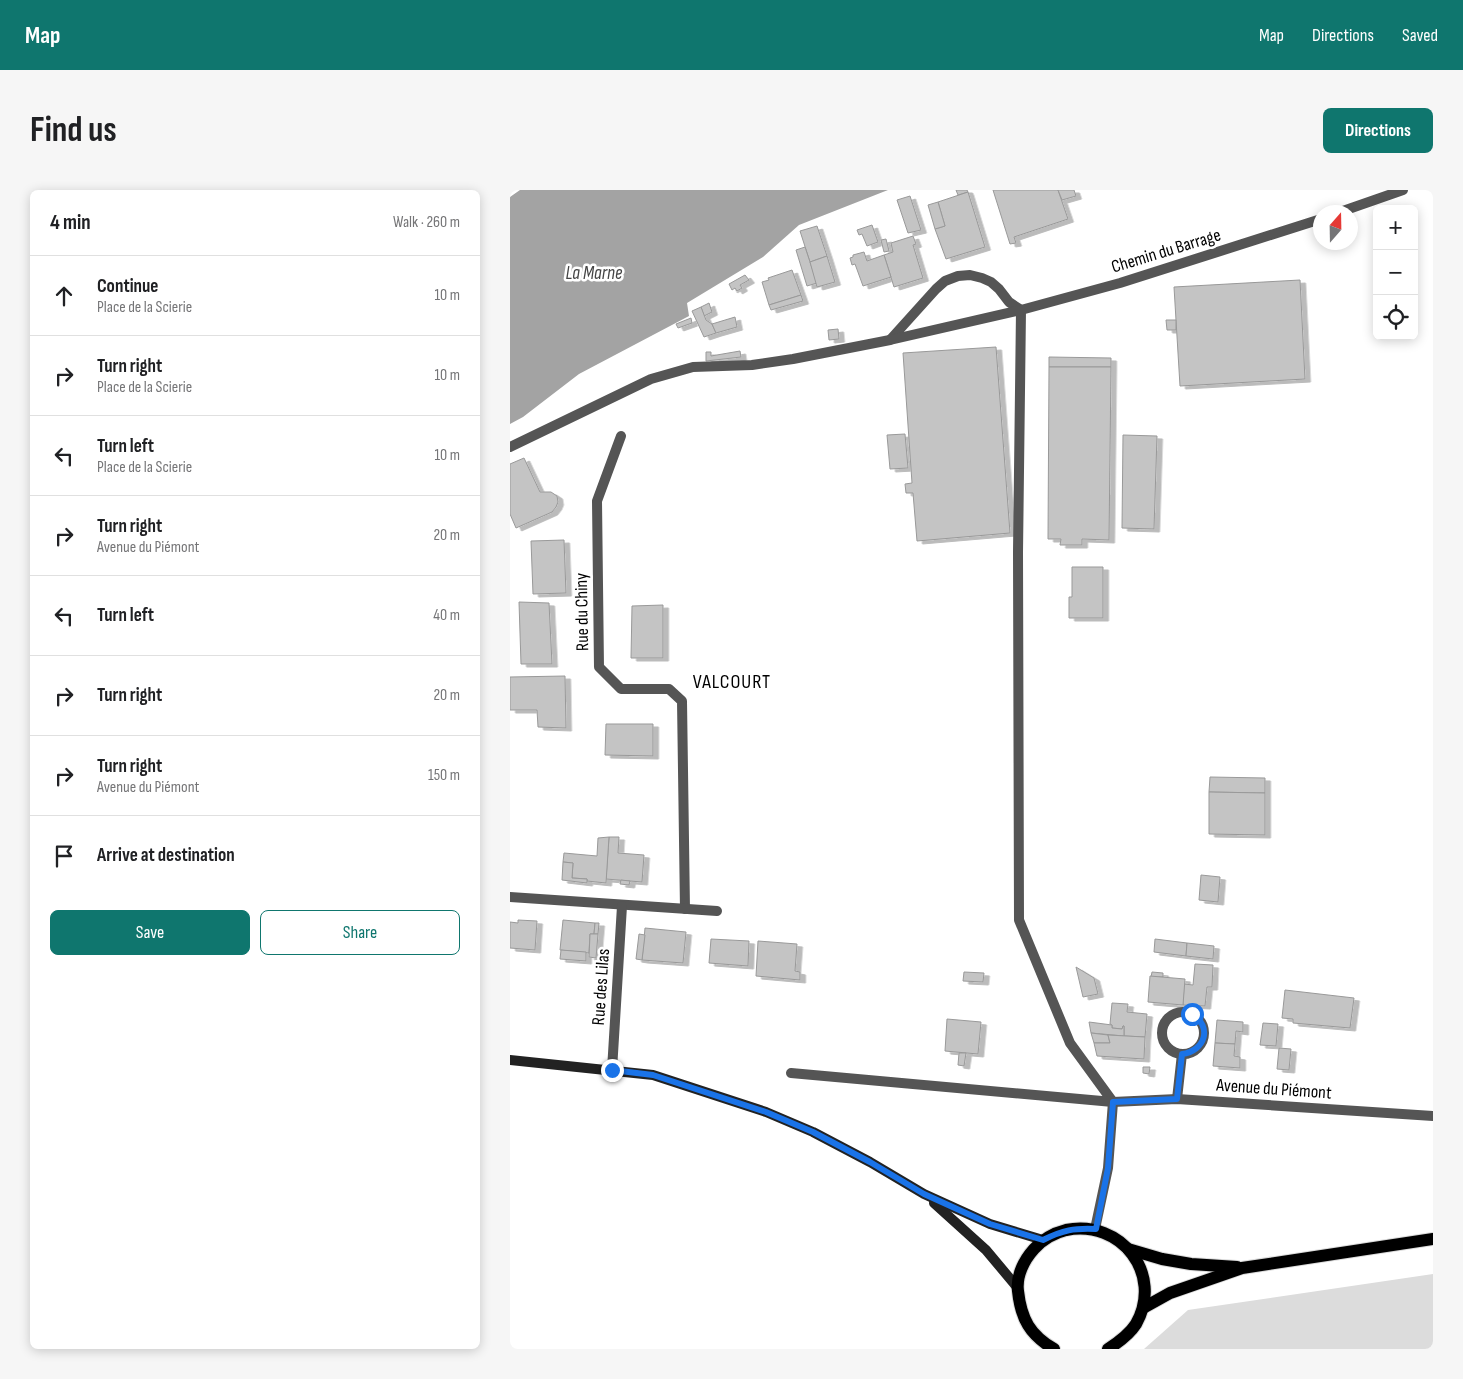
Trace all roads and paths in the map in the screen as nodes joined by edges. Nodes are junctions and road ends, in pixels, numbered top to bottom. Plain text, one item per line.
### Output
1 (1403, 190) edge
2 (1358, 206) edge
3 (1313, 222) edge
4 (1021, 310) junction
5 (890, 340) junction
6 (621, 436) dead end
7 (510, 447) edge
8 (510, 898) edge
9 (622, 906) junction
10 (685, 909) junction
11 (717, 911) dead end
12 (1182, 1054) junction
13 (510, 1060) edge
14 (612, 1070) junction
15 (791, 1073) dead end
16 (1177, 1099) junction
17 (1113, 1102) junction
18 (1433, 1116) edge
19 (924, 1194) junction
20 (1096, 1229) junction
21 (1043, 1240) junction
22 (1433, 1240) edge
23 (1128, 1249) junction
24 (1242, 1268) junction
25 (1018, 1287) junction
26 (1143, 1308) junction
27 (1047, 1347) edge
28 (1108, 1349) edge

1 - 2 street
3 - 4 street, Chemin du Barrage
4 - 5 street, Chemin du Barrage
4 - 5 street
4 - 17 street
5 - 7 street, Chemin du Barrage
6 - 10 street, Rue du Chiny
8 - 9 street
9 - 10 street
9 - 14 street, Rue des Lilas
10 - 11 street
12 - 12 street
12 - 16 street
13 - 14 main road
14 - 19 main road
15 - 17 street, Avenue du Piémont
16 - 17 street, Avenue du Piémont
16 - 18 street, Avenue du Piémont
17 - 20 street
19 - 21 main road
19 - 25 main road
20 - 21 main road
20 - 23 main road
21 - 25 main road
22 - 24 main road
23 - 24 main road
23 - 26 main road
24 - 26 main road
25 - 27 main road
26 - 28 main road

